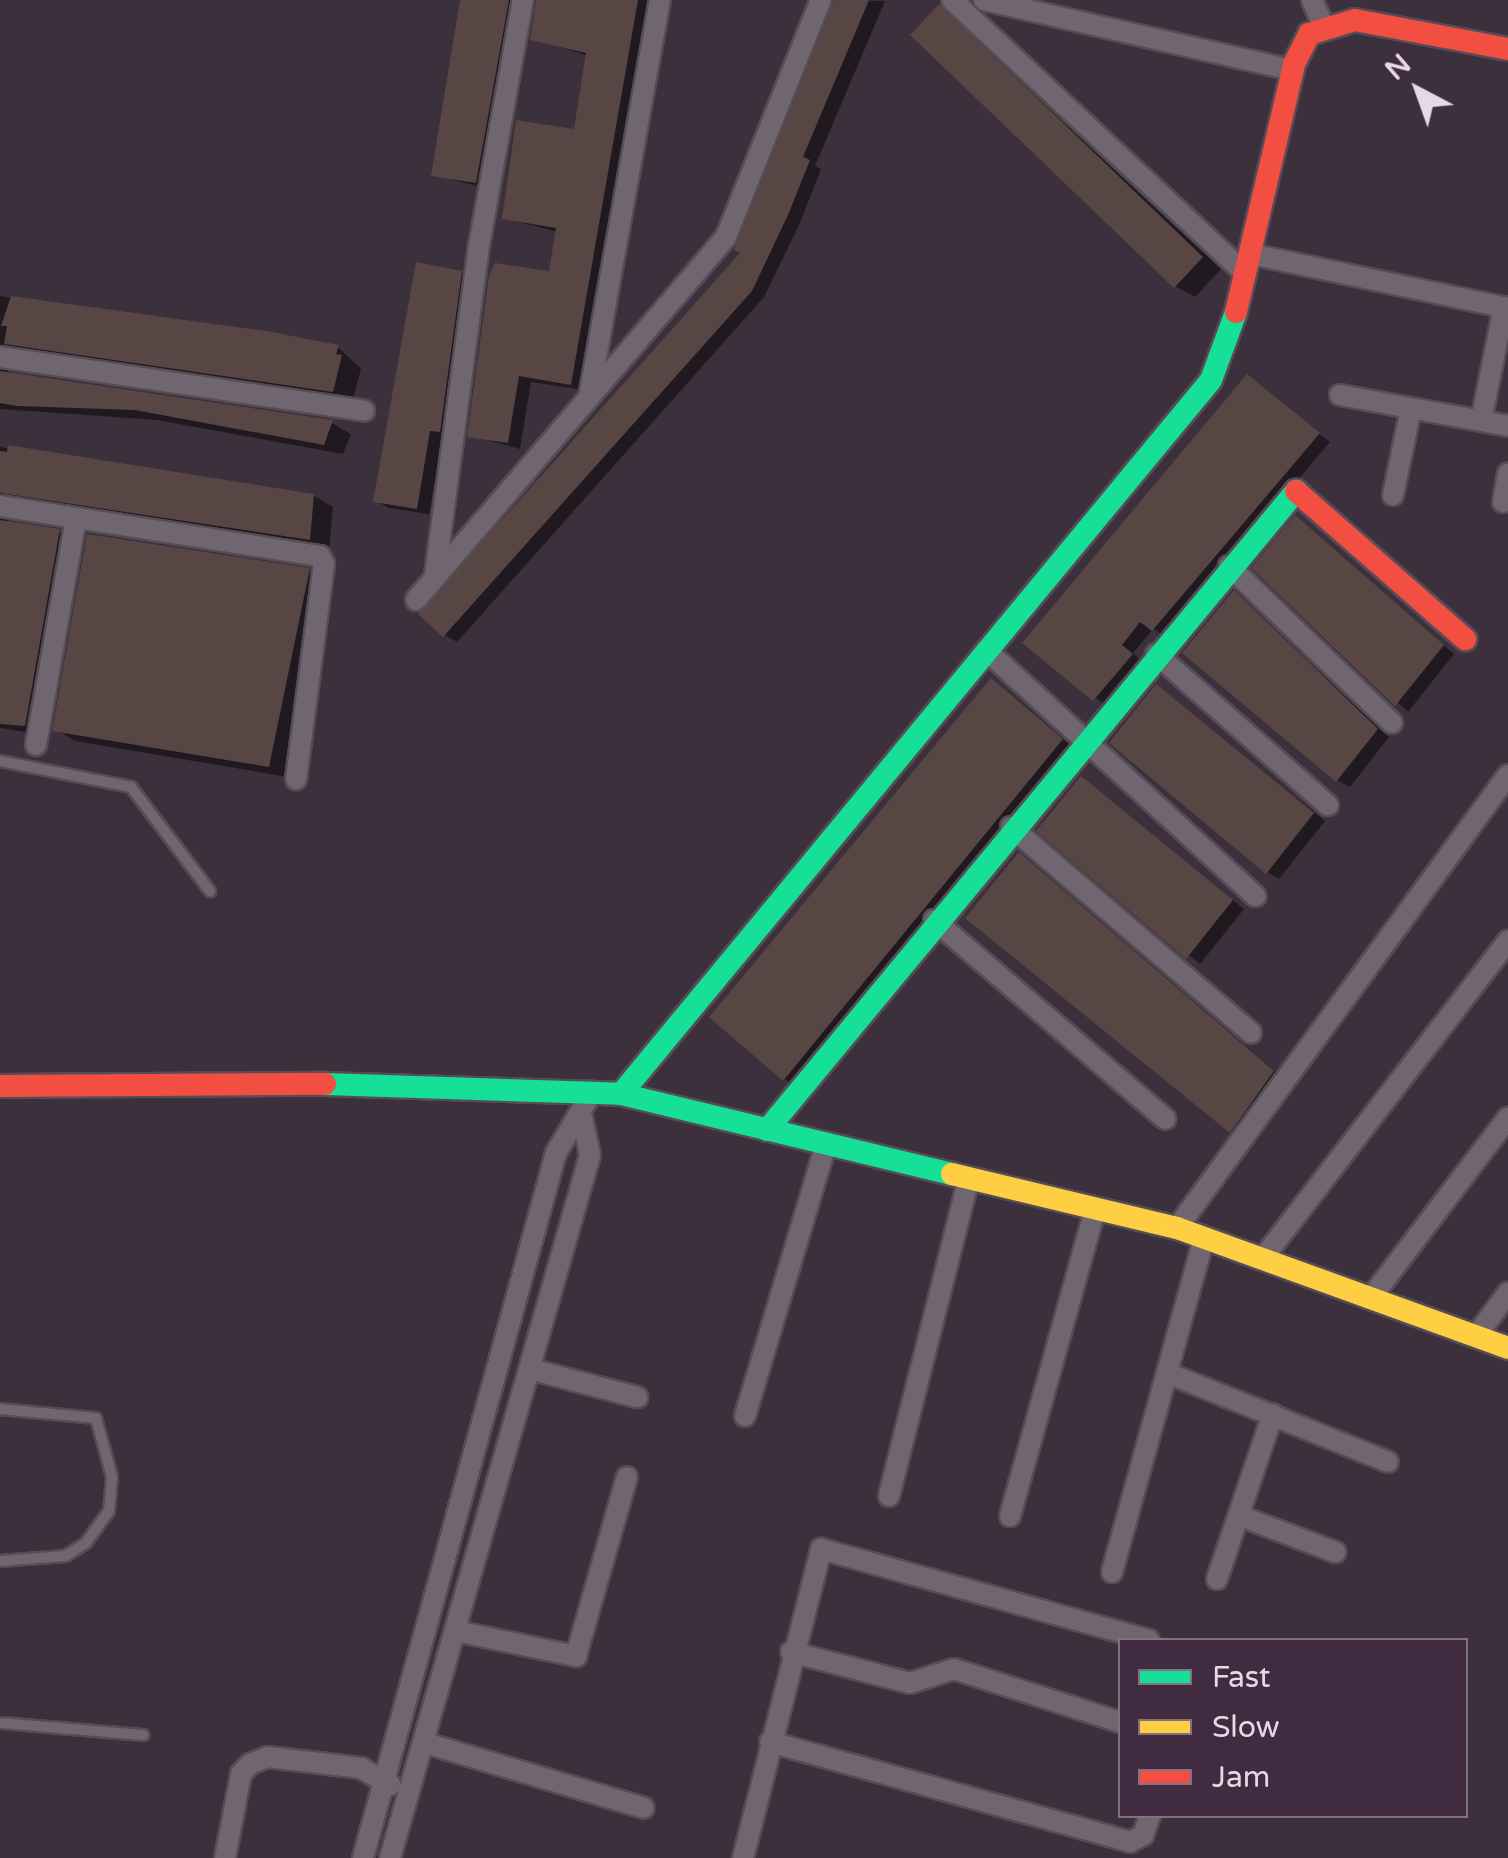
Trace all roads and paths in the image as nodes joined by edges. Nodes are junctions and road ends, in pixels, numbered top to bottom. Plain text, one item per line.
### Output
1 (523, 0) edge
2 (660, 0) edge
3 (821, 0) edge
4 (952, 0) edge
5 (984, 0) edge
6 (1312, 0) edge
7 (1323, 25) junction
8 (1508, 50) edge
9 (1292, 70) junction
10 (1248, 264) junction
11 (1506, 308) edge
12 (0, 357) edge
13 (590, 393) junction
14 (1340, 395) dead end
15 (1411, 409) junction
16 (364, 411) dead end
17 (1481, 421) junction
18 (1508, 426) edge
19 (1508, 473) edge
20 (1393, 496) dead end
21 (1503, 502) dead end
22 (0, 506) edge
23 (76, 518) junction
24 (1228, 566) junction
25 (435, 575) junction
26 (416, 600) dead end
27 (1466, 639) dead end
28 (986, 650) junction
29 (1156, 654) junction
30 (1392, 723) dead end
31 (1082, 742) junction
32 (36, 745) dead end
33 (0, 761) edge
34 (1508, 775) edge
35 (296, 779) dead end
36 (1328, 805) dead end
37 (1012, 828) junction
38 (210, 891) dead end
39 (1254, 896) dead end
40 (934, 920) junction
41 (1508, 941) edge
42 (1251, 1033) dead end
43 (0, 1086) edge
44 (592, 1092) junction
45 (621, 1094) junction
46 (582, 1118) junction
47 (1508, 1118) edge
48 (1165, 1119) dead end
49 (767, 1130) junction
50 (826, 1144) junction
51 (969, 1178) junction
52 (1094, 1209) junction
53 (1177, 1228) junction
54 (1204, 1239) junction
55 (1263, 1258) junction
56 (1508, 1292) edge
57 (1373, 1295) junction
58 (1476, 1336) junction
59 (1508, 1348) edge
60 (530, 1369) junction
61 (1166, 1374) junction
62 (637, 1397) dead end
63 (0, 1409) edge
64 (1273, 1414) junction
65 (745, 1416) dead end
66 (476, 1439) junction
67 (508, 1447) junction
68 (1388, 1462) dead end
69 (627, 1477) dead end
70 (890, 1496) dead end
71 (1010, 1516) dead end
72 (1240, 1516) junction
73 (1335, 1552) dead end
74 (0, 1561) edge
75 (1112, 1572) dead end
76 (1218, 1579) dead end
77 (456, 1631) junction
78 (1142, 1638) edge
79 (791, 1652) junction
80 (1118, 1721) edge
81 (0, 1723) edge
82 (143, 1735) dead end
83 (770, 1742) junction
84 (424, 1743) junction
85 (383, 1776) junction
86 (405, 1801) junction
87 (644, 1808) dead end
88 (1149, 1818) edge
89 (393, 1857) edge
90 (226, 1858) edge
91 (363, 1858) edge
92 (743, 1858) edge

1 - 25 street
2 - 13 street
3 - 13 street
4 - 10 street
5 - 9 street
6 - 7 street
7 - 8 street
7 - 9 street
9 - 10 street
10 - 11 street
10 - 28 street
11 - 17 street
12 - 16 street
13 - 25 street
14 - 15 street
15 - 17 street
15 - 20 street
17 - 18 street
19 - 21 street
22 - 23 street
23 - 32 street
23 - 35 street
24 - 27 street
24 - 29 street
24 - 30 street
25 - 26 street
28 - 31 street
28 - 45 street
29 - 31 street
29 - 36 street
31 - 37 street
31 - 39 street
33 - 38 lane
34 - 53 street
37 - 40 street
37 - 42 street
40 - 48 street
40 - 49 street
41 - 55 street
43 - 44 street
44 - 45 street
44 - 46 street
45 - 49 street
46 - 60 street
46 - 66 street
47 - 57 street
49 - 50 street
50 - 51 street
50 - 65 street
51 - 52 street
51 - 70 street
52 - 53 street
52 - 71 street
53 - 54 street
54 - 55 street
54 - 61 street
55 - 57 street
56 - 58 street
57 - 58 street
58 - 59 street
60 - 62 street
60 - 67 street
61 - 64 street
61 - 75 street
63 - 74 lane
64 - 68 street
64 - 72 street
66 - 67 street
66 - 85 street
67 - 77 street
69 - 77 street
72 - 73 street
72 - 76 street
77 - 84 street
78 - 79 street
79 - 80 street
79 - 83 street
81 - 82 lane
83 - 88 street
83 - 92 street
84 - 86 street
84 - 87 street
85 - 86 street
85 - 90 street
85 - 91 street
86 - 89 street

